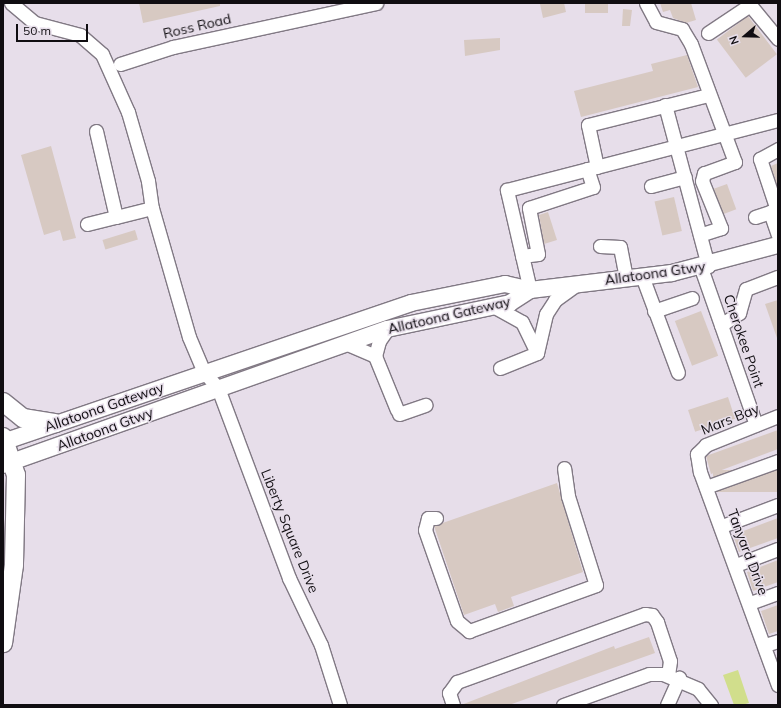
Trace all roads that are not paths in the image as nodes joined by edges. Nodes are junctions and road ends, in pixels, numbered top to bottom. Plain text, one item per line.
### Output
1 (11, 3) edge
2 (376, 3) edge
3 (646, 3) edge
4 (708, 33) dead end
5 (778, 39) edge
6 (120, 64) dead end
7 (708, 95) junction
8 (665, 106) junction
9 (778, 120) edge
10 (96, 131) dead end
11 (726, 136) junction
12 (677, 148) junction
13 (778, 149) edge
14 (592, 168) junction
15 (685, 177) junction
16 (651, 186) dead end
17 (152, 208) junction
18 (777, 210) dead end
19 (116, 217) junction
20 (755, 217) dead end
21 (87, 224) dead end
22 (700, 235) junction
23 (778, 235) edge
24 (778, 245) edge
25 (600, 246) dead end
26 (522, 256) junction
27 (704, 267) junction
28 (634, 277) junction
29 (778, 277) edge
30 (577, 284) junction
31 (530, 290) junction
32 (692, 298) dead end
33 (493, 306) junction
34 (654, 311) junction
35 (721, 325) junction
36 (388, 328) junction
37 (345, 343) junction
38 (537, 353) junction
39 (375, 356) junction
40 (500, 368) dead end
41 (204, 372) junction
42 (678, 373) dead end
43 (218, 388) junction
44 (197, 396) joint
45 (3, 402) edge
46 (424, 405) dead end
47 (778, 416) edge
48 (56, 423) junction
49 (756, 425) junction
50 (3, 440) edge
51 (697, 454) joint
52 (778, 461) edge
53 (8, 464) edge
54 (564, 468) dead end
55 (706, 487) junction
56 (778, 506) edge
57 (436, 518) dead end
58 (722, 526) junction
59 (778, 549) edge
60 (736, 565) junction
61 (778, 593) edge
62 (750, 603) junction
63 (778, 640) edge
64 (3, 643) edge
65 (765, 645) junction
66 (673, 676) junction
67 (778, 685) edge
68 (340, 705) edge
69 (453, 705) edge
70 (563, 705) edge
71 (667, 705) edge
72 (711, 705) edge

1 - 17 street, Liberty Square Drive
2 - 6 street, Ross Road
3 - 7 street
4 - 5 street
7 - 8 street
7 - 11 street
8 - 12 street, Cherokee Point
8 - 14 street
9 - 11 street
10 - 19 street
11 - 12 street
11 - 22 street
12 - 14 street
12 - 15 street, Cherokee Point
13 - 18 street
14 - 26 street
14 - 26 street
15 - 16 street
15 - 22 street, Cherokee Point
17 - 19 street
17 - 41 street, Liberty Square Drive
19 - 21 street
20 - 23 street
22 - 27 street, Cherokee Point
24 - 27 main road, Allatoona Gtwy
25 - 28 street
26 - 31 street
27 - 28 main road, Allatoona Gtwy
27 - 35 street, Cherokee Point
28 - 30 main road, Allatoona Gtwy
28 - 34 street
29 - 35 street
30 - 31 main road, Allatoona Gtwy
30 - 38 street
31 - 33 main road, Allatoona Gateway
31 - 41 main road, Allatoona Gateway
32 - 34 street
33 - 36 main road, Allatoona Gateway
33 - 38 street
34 - 42 street
35 - 49 street, Cherokee Point
36 - 37 main road, Allatoona Gateway
36 - 39 street
37 - 39 street
37 - 43 main road, Allatoona Gateway
38 - 40 street
39 - 46 street
41 - 43 street, Liberty Square Drive
41 - 48 main road, Allatoona Gateway
43 - 44 main road, Allatoona Gateway
43 - 68 street, Liberty Square Drive
44 - 53 main road, Allatoona Gtwy
45 - 48 highway
47 - 49 street, Mars Bay
48 - 50 main road, Allatoona Gateway
49 - 51 street, Mars Bay
50 - 53 highway
51 - 55 street, Tanyard Drive
52 - 55 street
53 - 64 highway
54 - 57 street
55 - 58 street, Tanyard Drive
56 - 58 street
58 - 60 street, Tanyard Drive
59 - 60 street
60 - 62 street, Tanyard Drive
61 - 62 street
62 - 65 street, Tanyard Drive
63 - 65 street
65 - 67 street, Tanyard Drive
66 - 69 street
66 - 70 street
66 - 71 street
66 - 72 street

